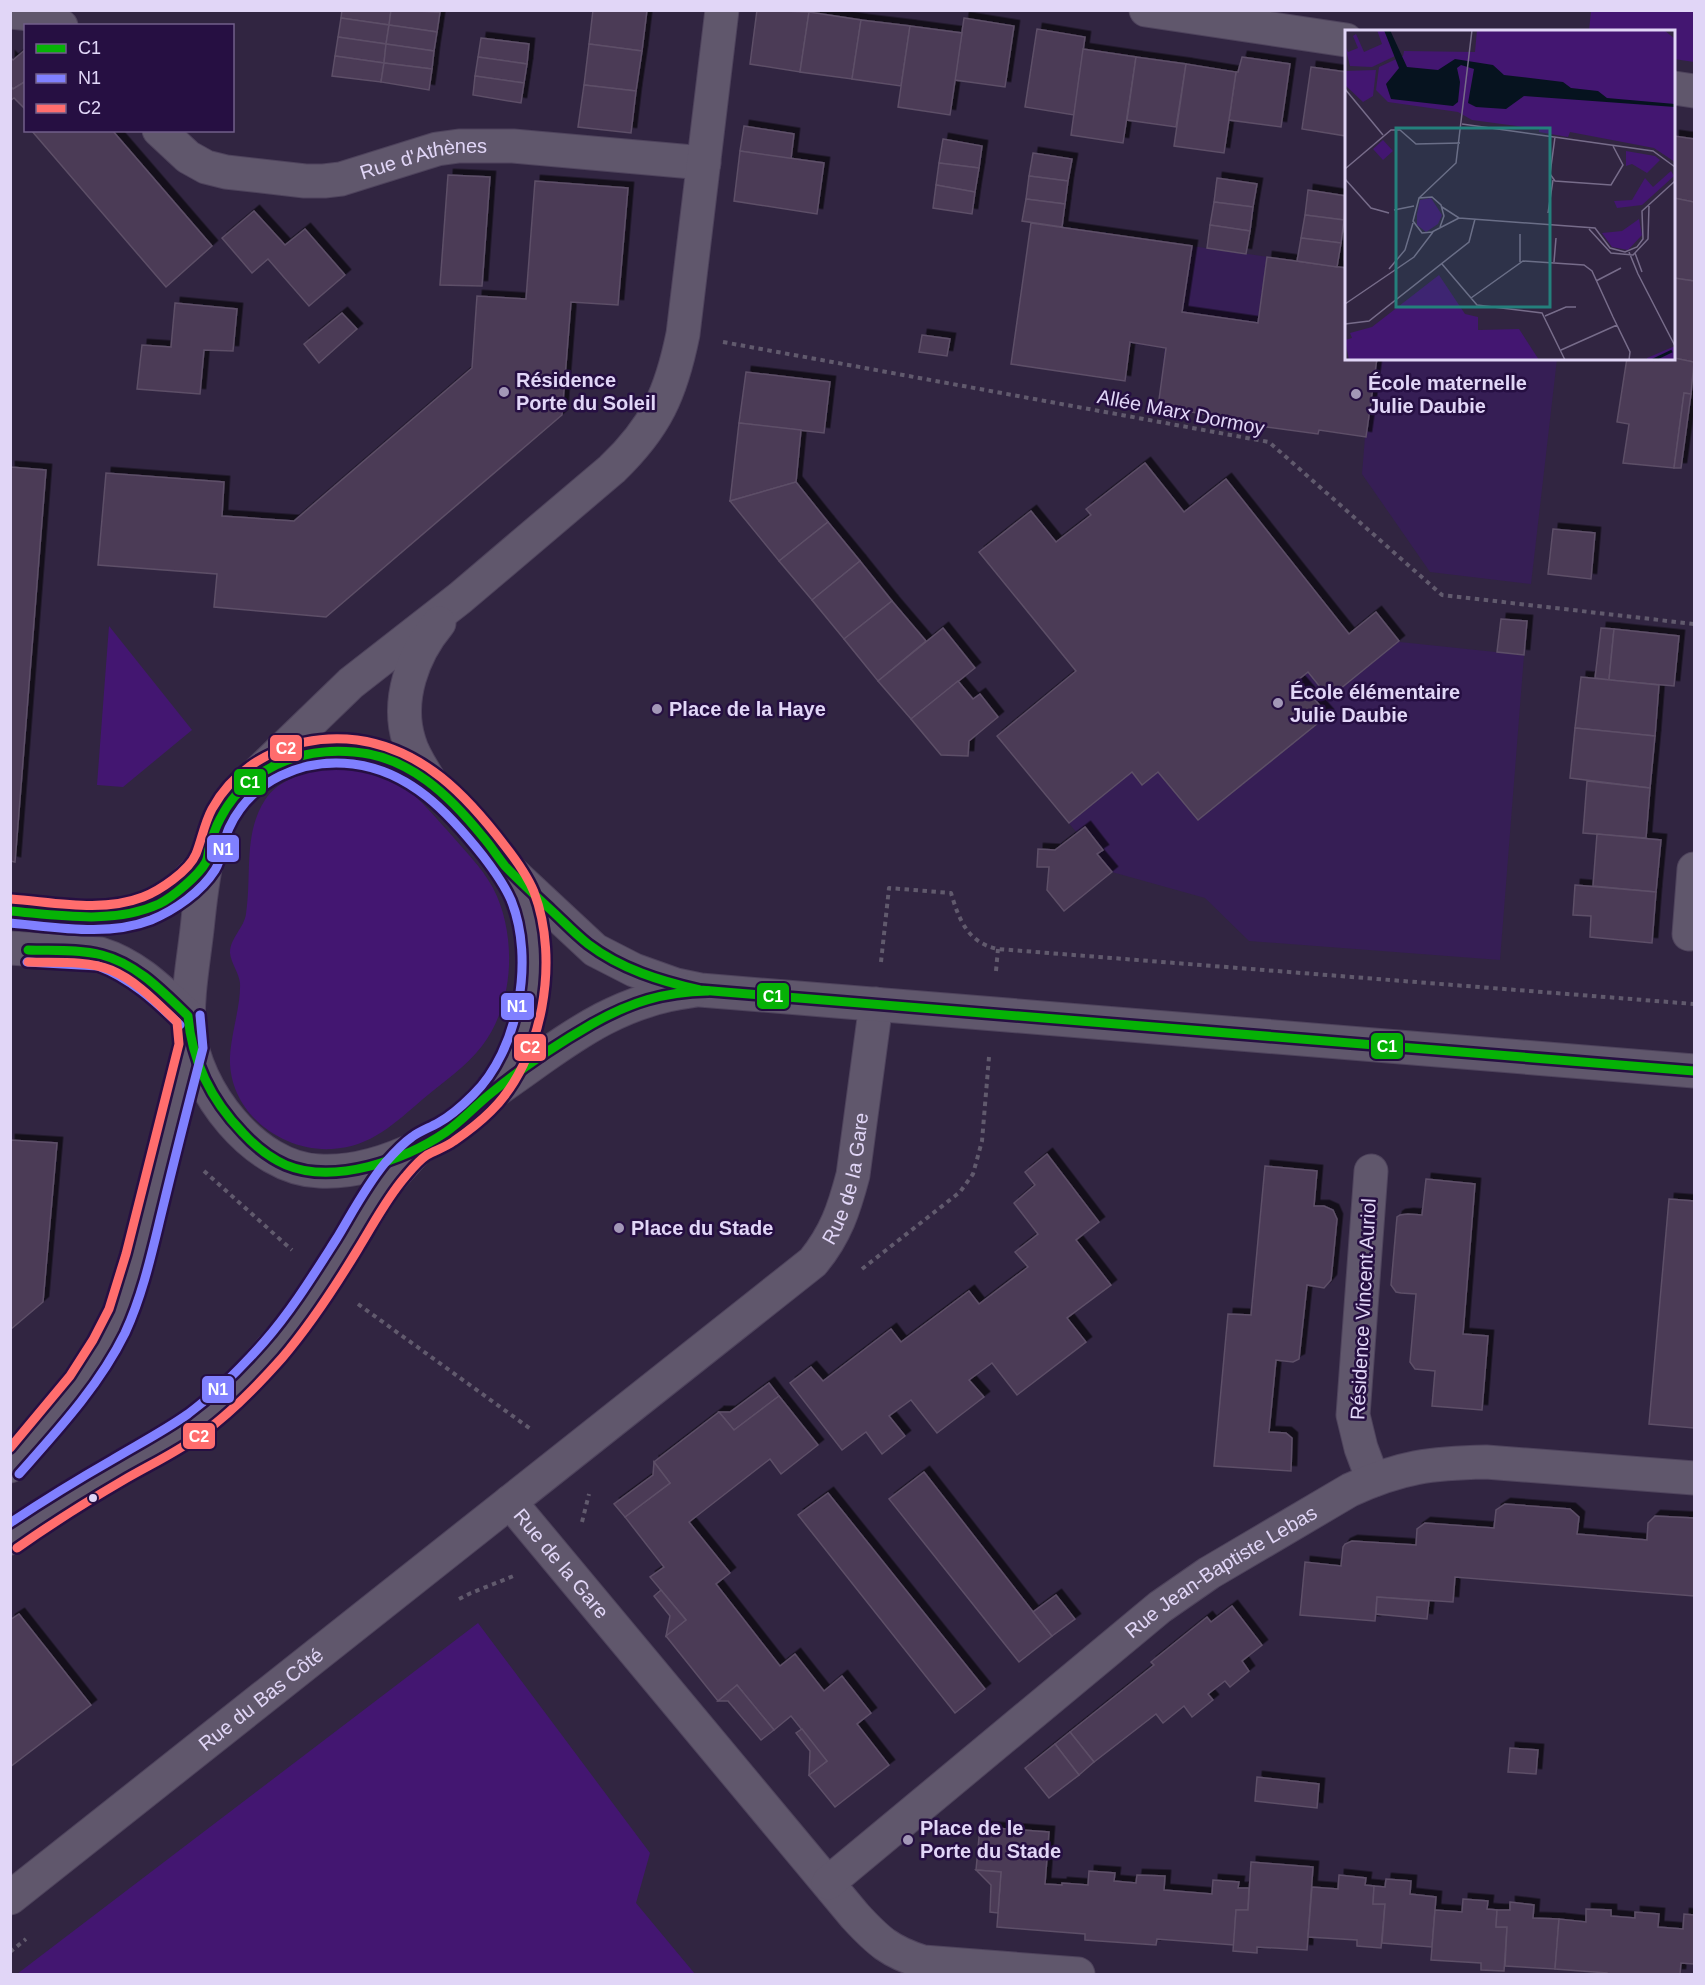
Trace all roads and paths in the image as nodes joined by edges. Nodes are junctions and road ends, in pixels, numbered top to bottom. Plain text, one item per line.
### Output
1 (722, 10) edge
2 (1146, 10) edge
3 (10, 12) edge
4 (58, 24) edge
5 (1345, 40) edge
6 (1675, 88) edge
7 (1695, 91) edge
8 (161, 132) edge
9 (704, 163) junction
10 (682, 334) junction
11 (460, 598) junction
12 (1695, 624) edge
13 (254, 777) junction
14 (431, 783) junction
15 (206, 862) junction
16 (507, 868) junction
17 (1695, 869) edge
18 (10, 911) edge
19 (1689, 934) dead end
20 (10, 948) edge
21 (700, 990) junction
22 (876, 1004) junction
23 (1695, 1004) edge
24 (190, 1030) junction
25 (1695, 1071) edge
26 (490, 1094) junction
27 (168, 1138) junction
28 (419, 1146) junction
29 (1371, 1171) dead end
30 (325, 1280) junction
31 (582, 1445) junction
32 (10, 1466) edge
33 (1695, 1478) edge
34 (1373, 1480) junction
35 (510, 1502) junction
36 (10, 1538) edge
37 (828, 1883) junction
38 (10, 1898) edge
39 (1078, 1974) edge

1 - 9 street
2 - 5 street
3 - 4 street
6 - 7 street
8 - 9 street, Rue d'Athènes
9 - 10 street
10 - 11 street
10 - 12 path, Allée Marx Dormoy
11 - 13 street
11 - 14 street
13 - 14 street
13 - 15 street
14 - 16 street
15 - 18 street
15 - 24 street
16 - 21 street
16 - 26 street
17 - 19 street
20 - 24 street
21 - 22 street
21 - 26 street
22 - 23 path
22 - 25 street
22 - 31 street, Rue de la Gare
24 - 27 street
24 - 28 street
26 - 28 street
27 - 30 path
27 - 32 street
28 - 30 street
29 - 34 street, Résidence Vincent Auriol
30 - 31 path
30 - 36 street
31 - 35 street, Rue de la Gare
33 - 34 street, Rue Jean-Baptiste Lebas
34 - 37 street, Rue Jean-Baptiste Lebas
35 - 37 street, Rue de la Gare
35 - 38 street, Rue du Bas Côté
37 - 39 street, Rue de la Gare

